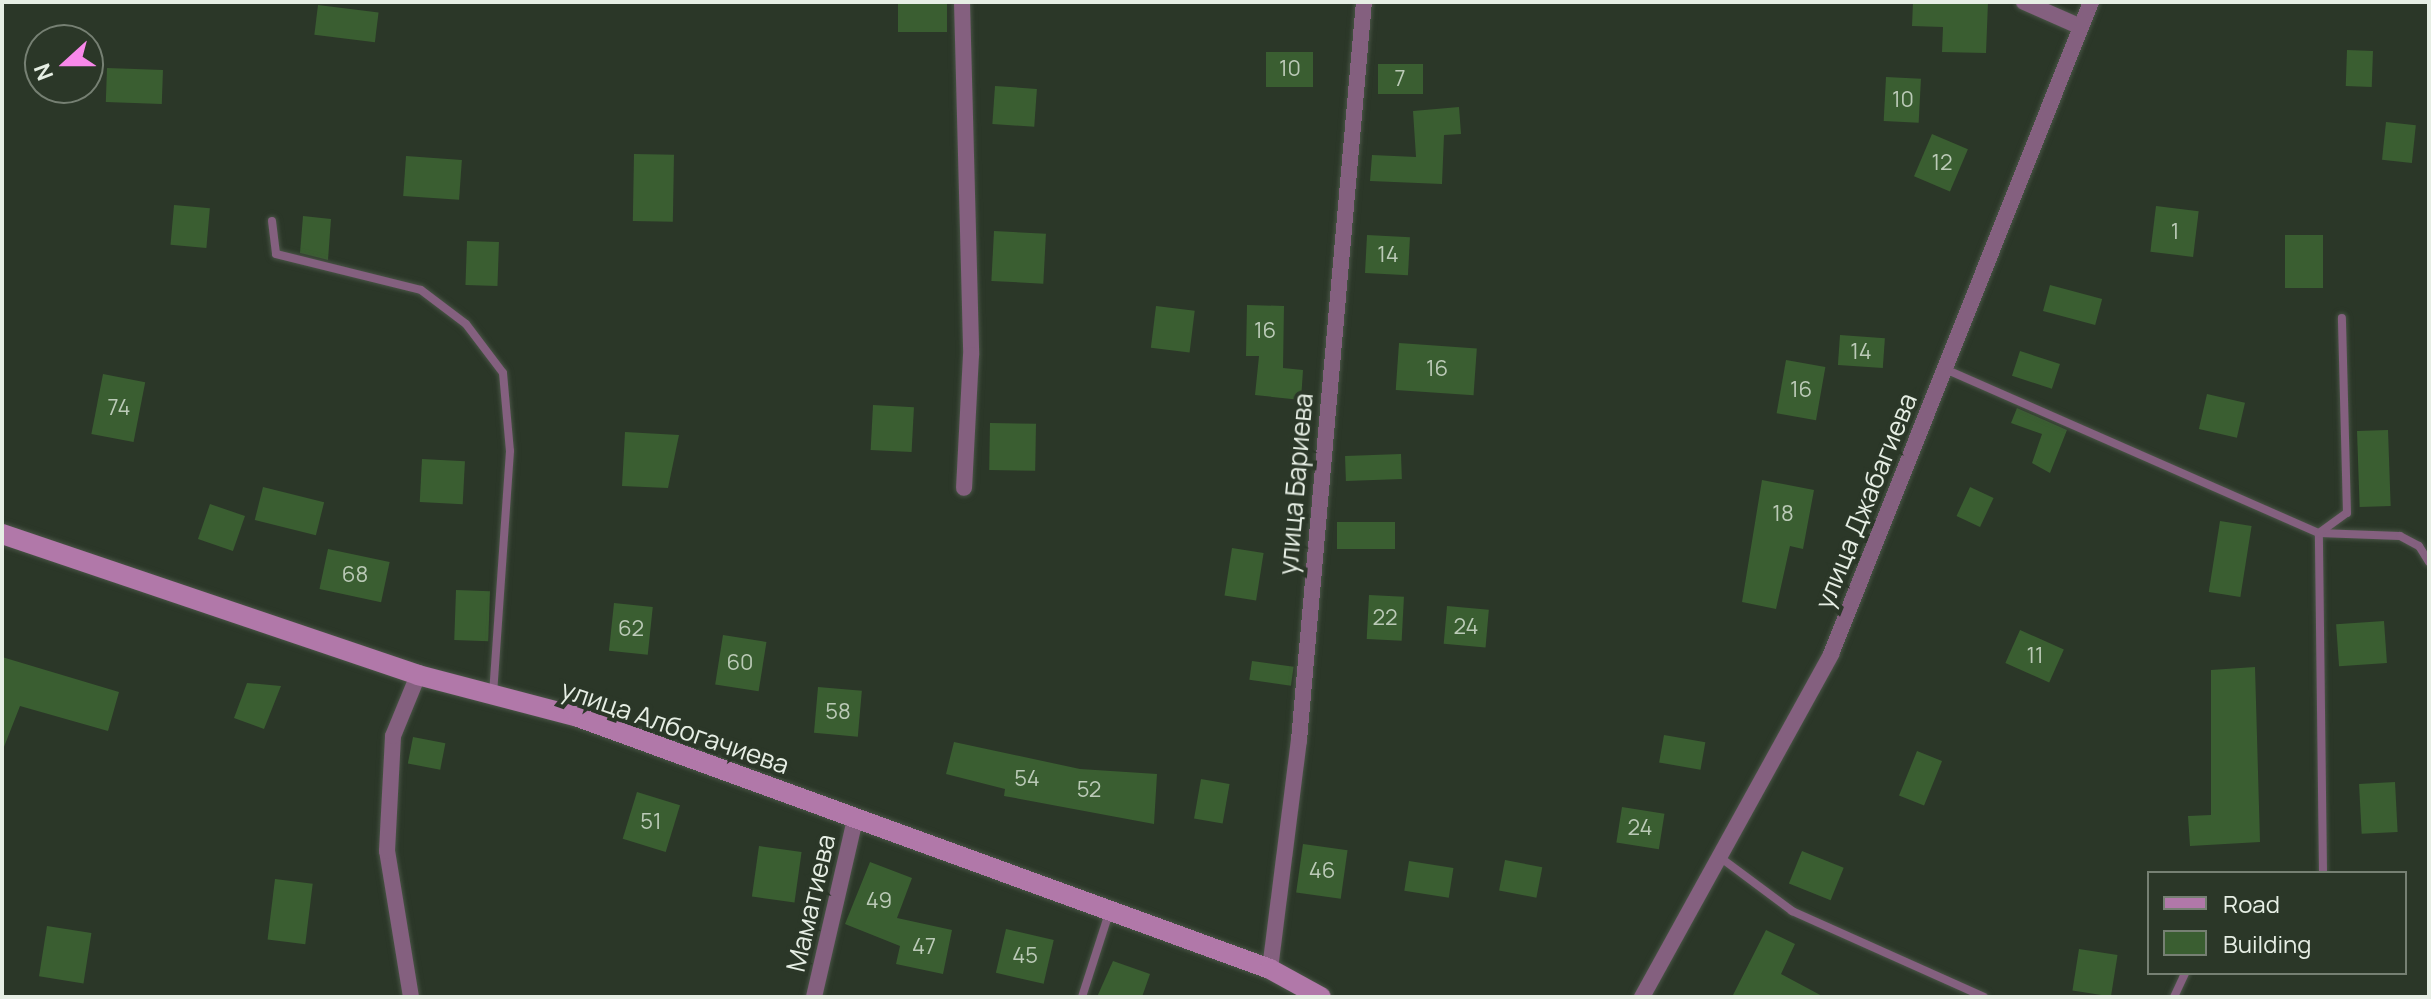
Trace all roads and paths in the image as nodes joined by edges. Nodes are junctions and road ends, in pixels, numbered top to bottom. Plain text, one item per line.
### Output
1 (962, 2) edge
2 (1364, 2) edge
3 (2024, 2) edge
4 (2091, 2) edge
5 (2081, 27) junction
6 (272, 221) dead end
7 (2342, 318) dead end
8 (1945, 369) junction
9 (964, 488) dead end
10 (2319, 533) junction
11 (2, 534) edge
12 (2429, 562) edge
13 (418, 675) junction
14 (493, 695) junction
15 (855, 819) junction
16 (1721, 858) junction
17 (2323, 871) edge
18 (1109, 913) junction
19 (1270, 969) junction
20 (2184, 975) edge
21 (410, 992) edge
22 (393, 997) edge
23 (814, 997) edge
24 (1082, 997) edge
25 (1321, 997) edge
26 (1642, 997) edge
27 (1984, 997) edge
28 (2174, 997) edge

1 - 9 street
2 - 19 street, улица Бариева
3 - 5 street
4 - 5 street, улица Джабагиева
5 - 8 street, улица Джабагиева
6 - 14 lane
7 - 10 lane
8 - 10 lane
8 - 16 street, улица Джабагиева
10 - 12 lane
10 - 17 lane
11 - 13 street, улица Албогачиева
13 - 14 street, улица Албогачиева
13 - 21 street
14 - 15 street, улица Албогачиева
15 - 18 street, улица Албогачиева
15 - 23 street, Маматиева
16 - 26 street, улица Джабагиева
16 - 27 lane
18 - 19 street, улица Албогачиева
18 - 24 lane
19 - 25 street, улица Албогачиева
20 - 28 lane
21 - 22 street

